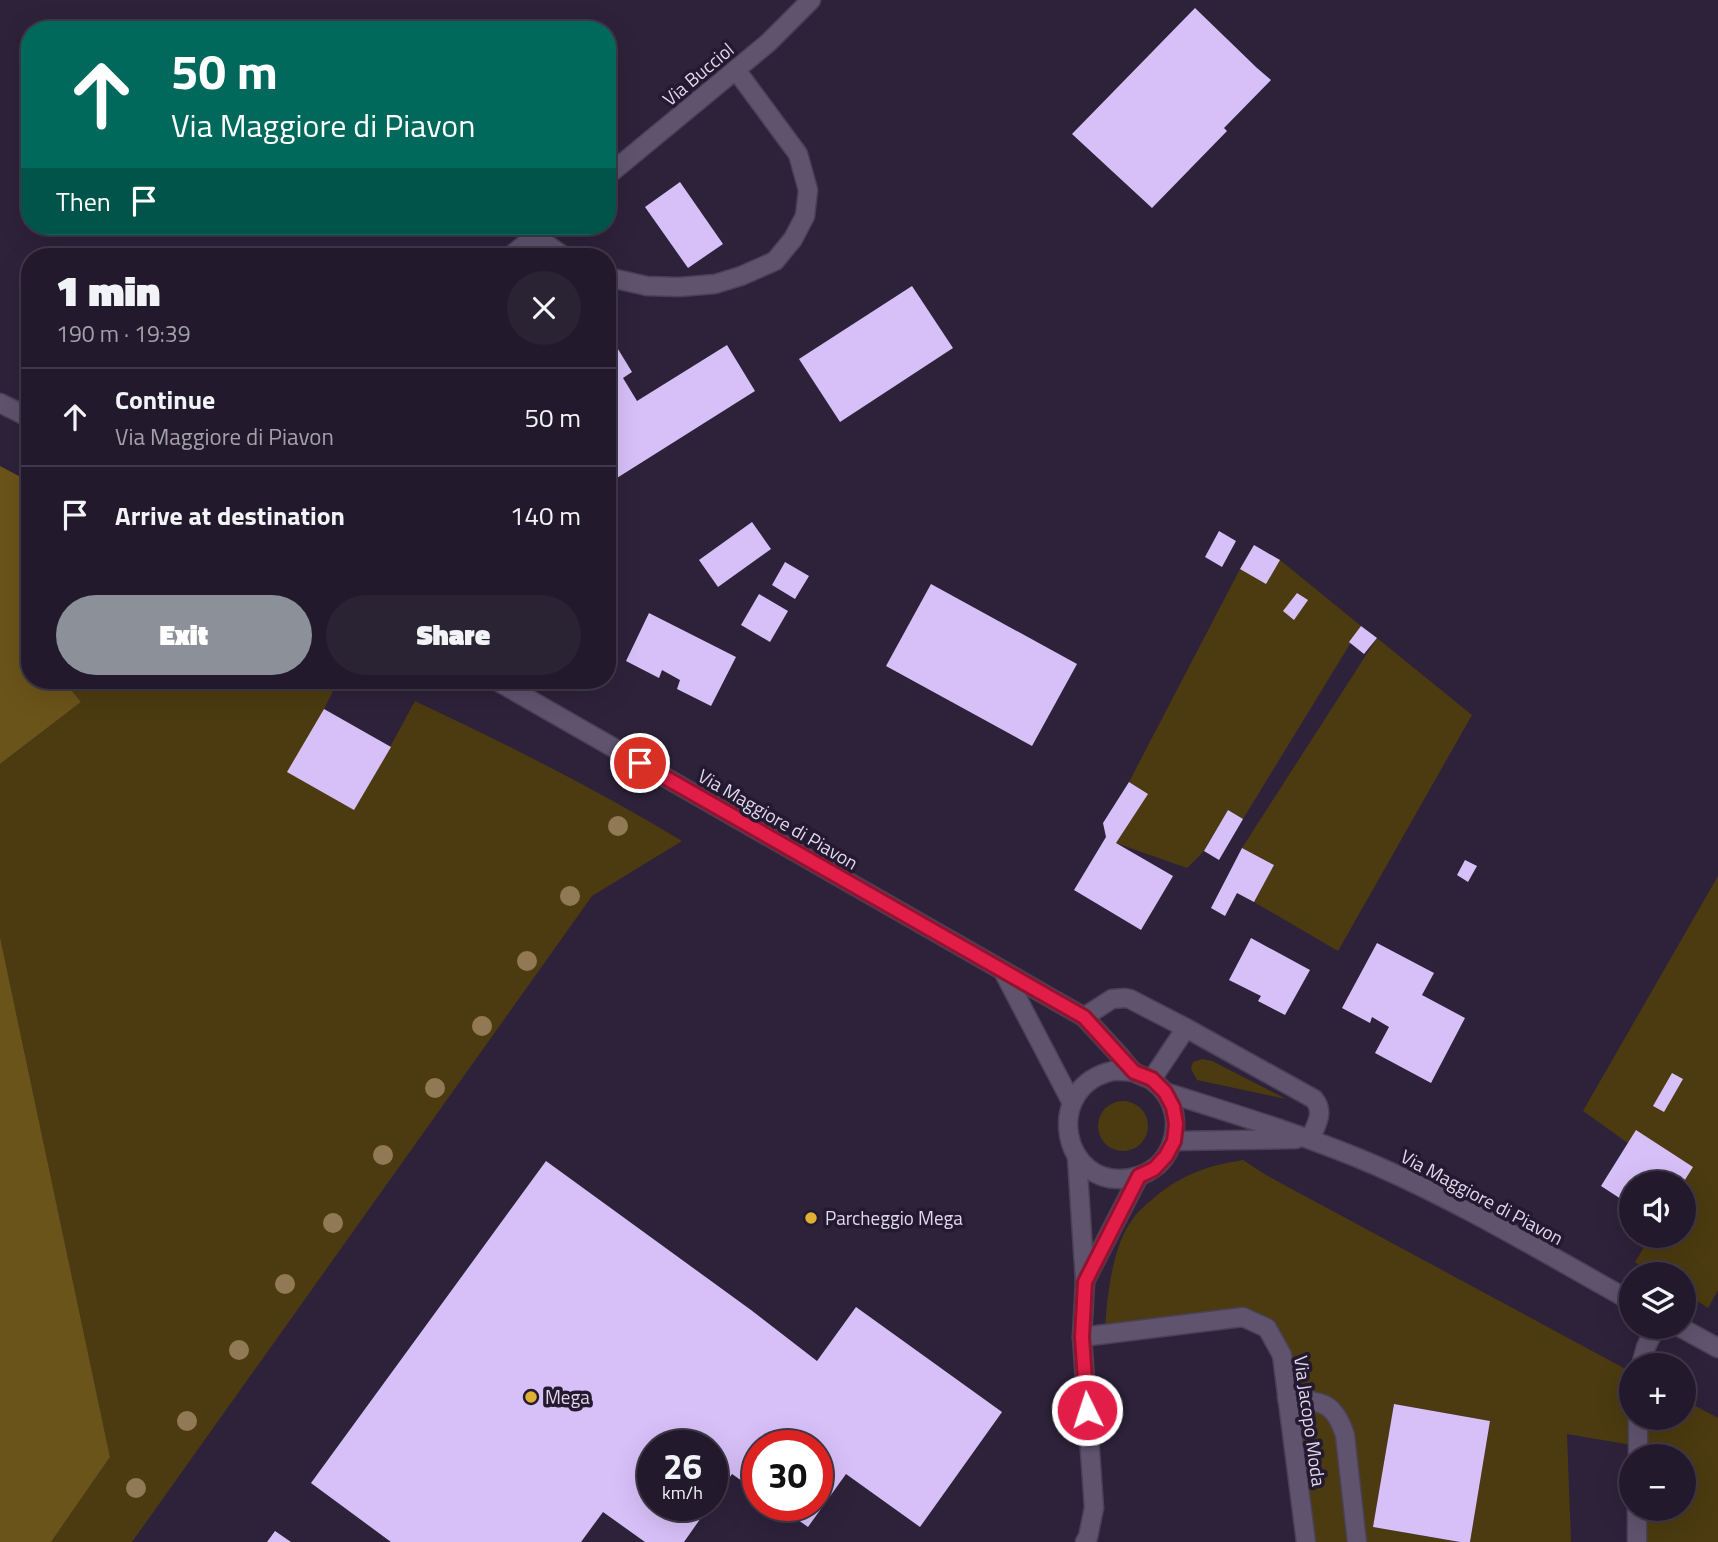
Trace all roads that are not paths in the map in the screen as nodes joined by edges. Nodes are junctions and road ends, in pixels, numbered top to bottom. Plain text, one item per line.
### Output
1 (811, 0) edge
2 (736, 70) junction
3 (616, 169) edge
4 (537, 235) edge
5 (520, 248) edge
6 (616, 279) edge
7 (0, 403) edge
8 (21, 414) edge
9 (511, 689) edge
10 (1003, 971) junction
11 (1084, 1017) junction
12 (1186, 1028) junction
13 (1134, 1072) junction
14 (1152, 1079) junction
15 (1165, 1092) junction
16 (1072, 1103) junction
17 (1310, 1139) junction
18 (1174, 1141) junction
19 (1077, 1157) junction
20 (1139, 1176) junction
21 (1085, 1282) junction
22 (1619, 1294) edge
23 (1696, 1336) edge
24 (1082, 1337) junction
25 (1718, 1348) edge
26 (1287, 1398) junction
27 (1637, 1521) edge
28 (1085, 1542) edge
29 (1306, 1542) edge
30 (1357, 1542) edge
31 (1637, 1542) edge

1 - 2 main road, Via Bucciol
2 - 3 main road, Via Bucciol
2 - 6 main road
4 - 5 main road
7 - 8 main road
9 - 10 main road, Via Maggiore di Piavon
10 - 11 main road, Via Maggiore di Piavon
10 - 16 main road
11 - 12 main road
11 - 13 main road, Via Maggiore di Piavon
12 - 14 main road
12 - 17 main road
13 - 14 main road, Via Maggiore di Piavon
13 - 16 main road, Via Maggiore di Piavon
14 - 15 main road, Via Maggiore di Piavon
15 - 17 main road, Via Maggiore di Piavon
15 - 18 main road, Via Maggiore di Piavon
16 - 19 main road
17 - 18 main road, Via Maggiore di Piavon
17 - 22 main road, Via Maggiore di Piavon
18 - 20 main road
19 - 20 main road
19 - 21 main road
20 - 21 main road
21 - 24 main road
23 - 25 main road
24 - 26 main road, Via Jacopo Moda
24 - 28 main road
26 - 29 main road, Via Jacopo Moda
26 - 30 main road
27 - 31 main road

